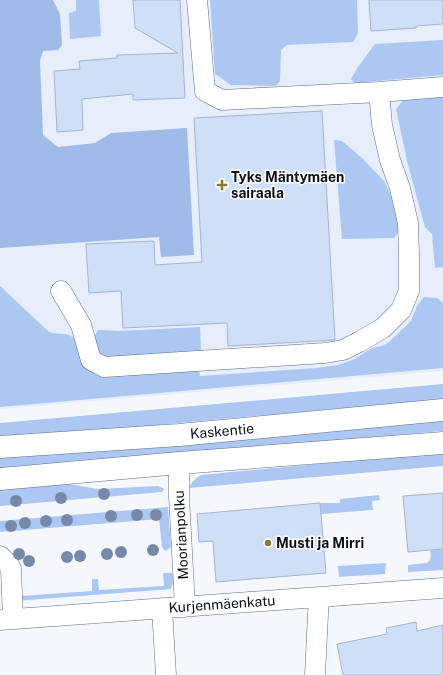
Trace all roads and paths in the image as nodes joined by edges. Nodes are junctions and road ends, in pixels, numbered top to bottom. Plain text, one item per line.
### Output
1 (197, 0) edge
2 (443, 87) edge
3 (379, 92) junction
4 (61, 291) dead end
5 (443, 410) edge
6 (443, 443) edge
7 (0, 447) edge
8 (178, 463) junction
9 (0, 479) edge
10 (0, 556) edge
11 (443, 588) edge
12 (319, 597) junction
13 (185, 607) junction
14 (162, 608) junction
15 (7, 620) edge
16 (166, 675) edge
17 (315, 675) edge

1 - 3 street
2 - 3 street
3 - 4 street
5 - 7 main road, Kaskentie
6 - 8 main road, Kaskentie
8 - 9 main road, Kaskentie
8 - 13 street, Moorianpolku
10 - 15 street
11 - 12 street, Kurjenmäenkatu
12 - 13 street, Kurjenmäenkatu
12 - 17 street
13 - 14 street, Kurjenmäenkatu
14 - 15 street, Kurjenmäenkatu
14 - 16 street

